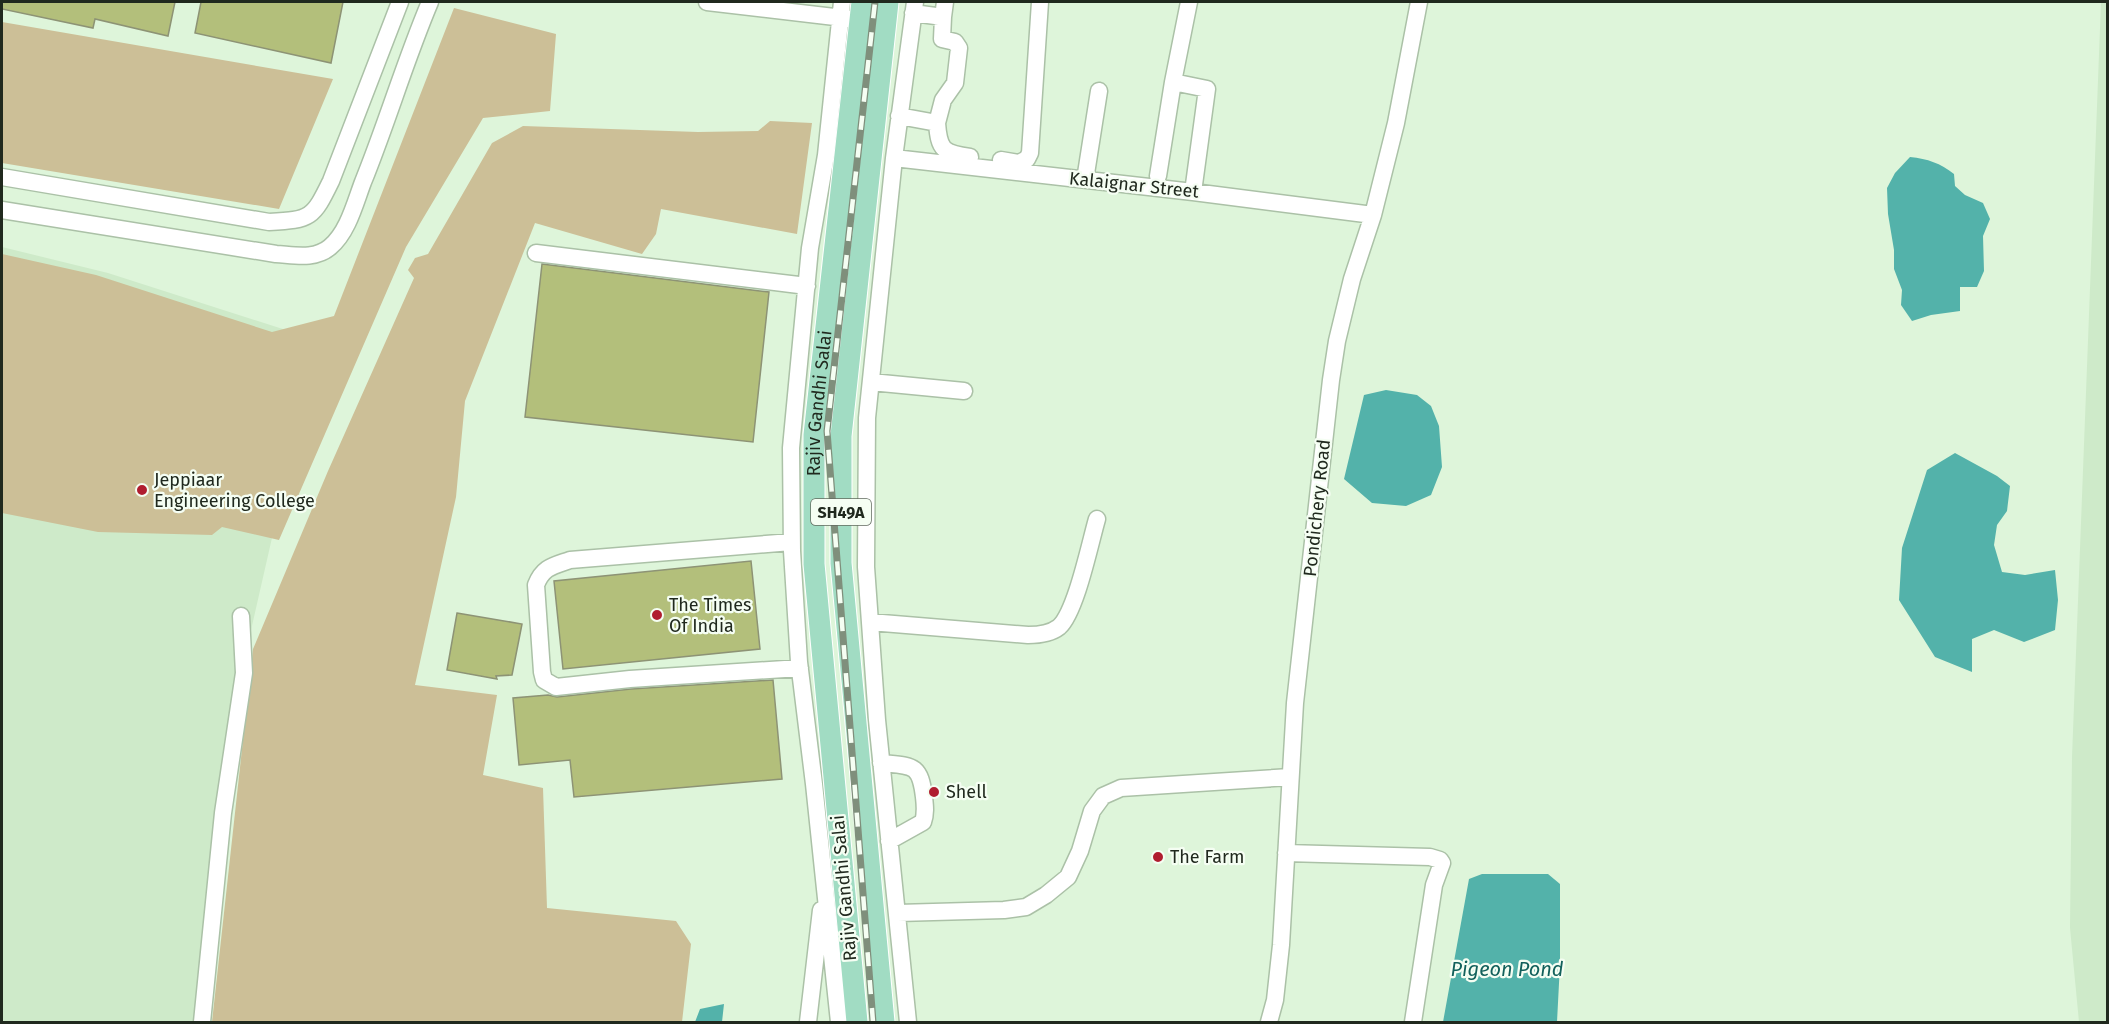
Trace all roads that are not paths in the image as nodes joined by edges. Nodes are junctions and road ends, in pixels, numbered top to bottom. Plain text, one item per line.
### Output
1 (400, 2) edge
2 (430, 2) edge
3 (707, 2) edge
4 (1040, 2) edge
5 (1188, 2) edge
6 (1419, 2) edge
7 (914, 7) edge
8 (944, 9) edge
9 (851, 10) edge
10 (887, 12) edge
11 (1173, 82) junction
12 (852, 86) junction
13 (879, 90) junction
14 (1099, 91) dead end
15 (899, 116) junction
16 (937, 123) junction
17 (894, 158) junction
18 (1158, 176) dead end
19 (2, 177) edge
20 (1085, 180) junction
21 (1193, 192) junction
22 (2, 210) edge
23 (1373, 215) junction
24 (536, 253) dead end
25 (807, 286) junction
26 (871, 382) junction
27 (964, 391) dead end
28 (1097, 519) dead end
29 (791, 542) junction
30 (241, 616) dead end
31 (870, 622) junction
32 (800, 668) junction
33 (881, 763) junction
34 (1290, 777) junction
35 (889, 841) junction
36 (1286, 853) junction
37 (825, 882) junction
38 (898, 913) junction
39 (846, 999) junction
40 (202, 1023) edge
41 (808, 1023) edge
42 (839, 1023) edge
43 (857, 1023) edge
44 (884, 1023) edge
45 (908, 1023) edge
46 (1269, 1023) edge
47 (1413, 1023) edge

1 - 19 street
2 - 22 street
3 - 9 street
4 - 16 street
5 - 11 street
6 - 23 street, Pondichery Road
7 - 8 street
7 - 15 street
8 - 16 street
9 - 10 street
9 - 12 main road, Rajiv Gandhi Salai / SH49A
9 - 25 street
10 - 13 main road, Rajiv Gandhi Salai / SH49A
11 - 18 street
11 - 21 street
12 - 13 main road
12 - 39 main road, Rajiv Gandhi Salai / SH49A
13 - 44 main road, Rajiv Gandhi Salai / SH49A
14 - 20 street
15 - 16 street
15 - 17 street
17 - 20 street, Kalaignar Street
17 - 26 street
20 - 21 street, Kalaignar Street
21 - 23 street, Kalaignar Street
23 - 34 street, Pondichery Road
24 - 25 street
25 - 29 street
26 - 27 street
26 - 31 street
28 - 31 street
29 - 32 street
29 - 32 street
30 - 40 street
31 - 33 street
32 - 37 street
33 - 35 street
33 - 35 street
34 - 36 street, Pondichery Road
34 - 38 street
35 - 38 street
36 - 46 street, Pondichery Road
36 - 47 street
37 - 39 street
37 - 41 street
38 - 45 street
39 - 42 street
39 - 43 main road, Rajiv Gandhi Salai / SH49A

